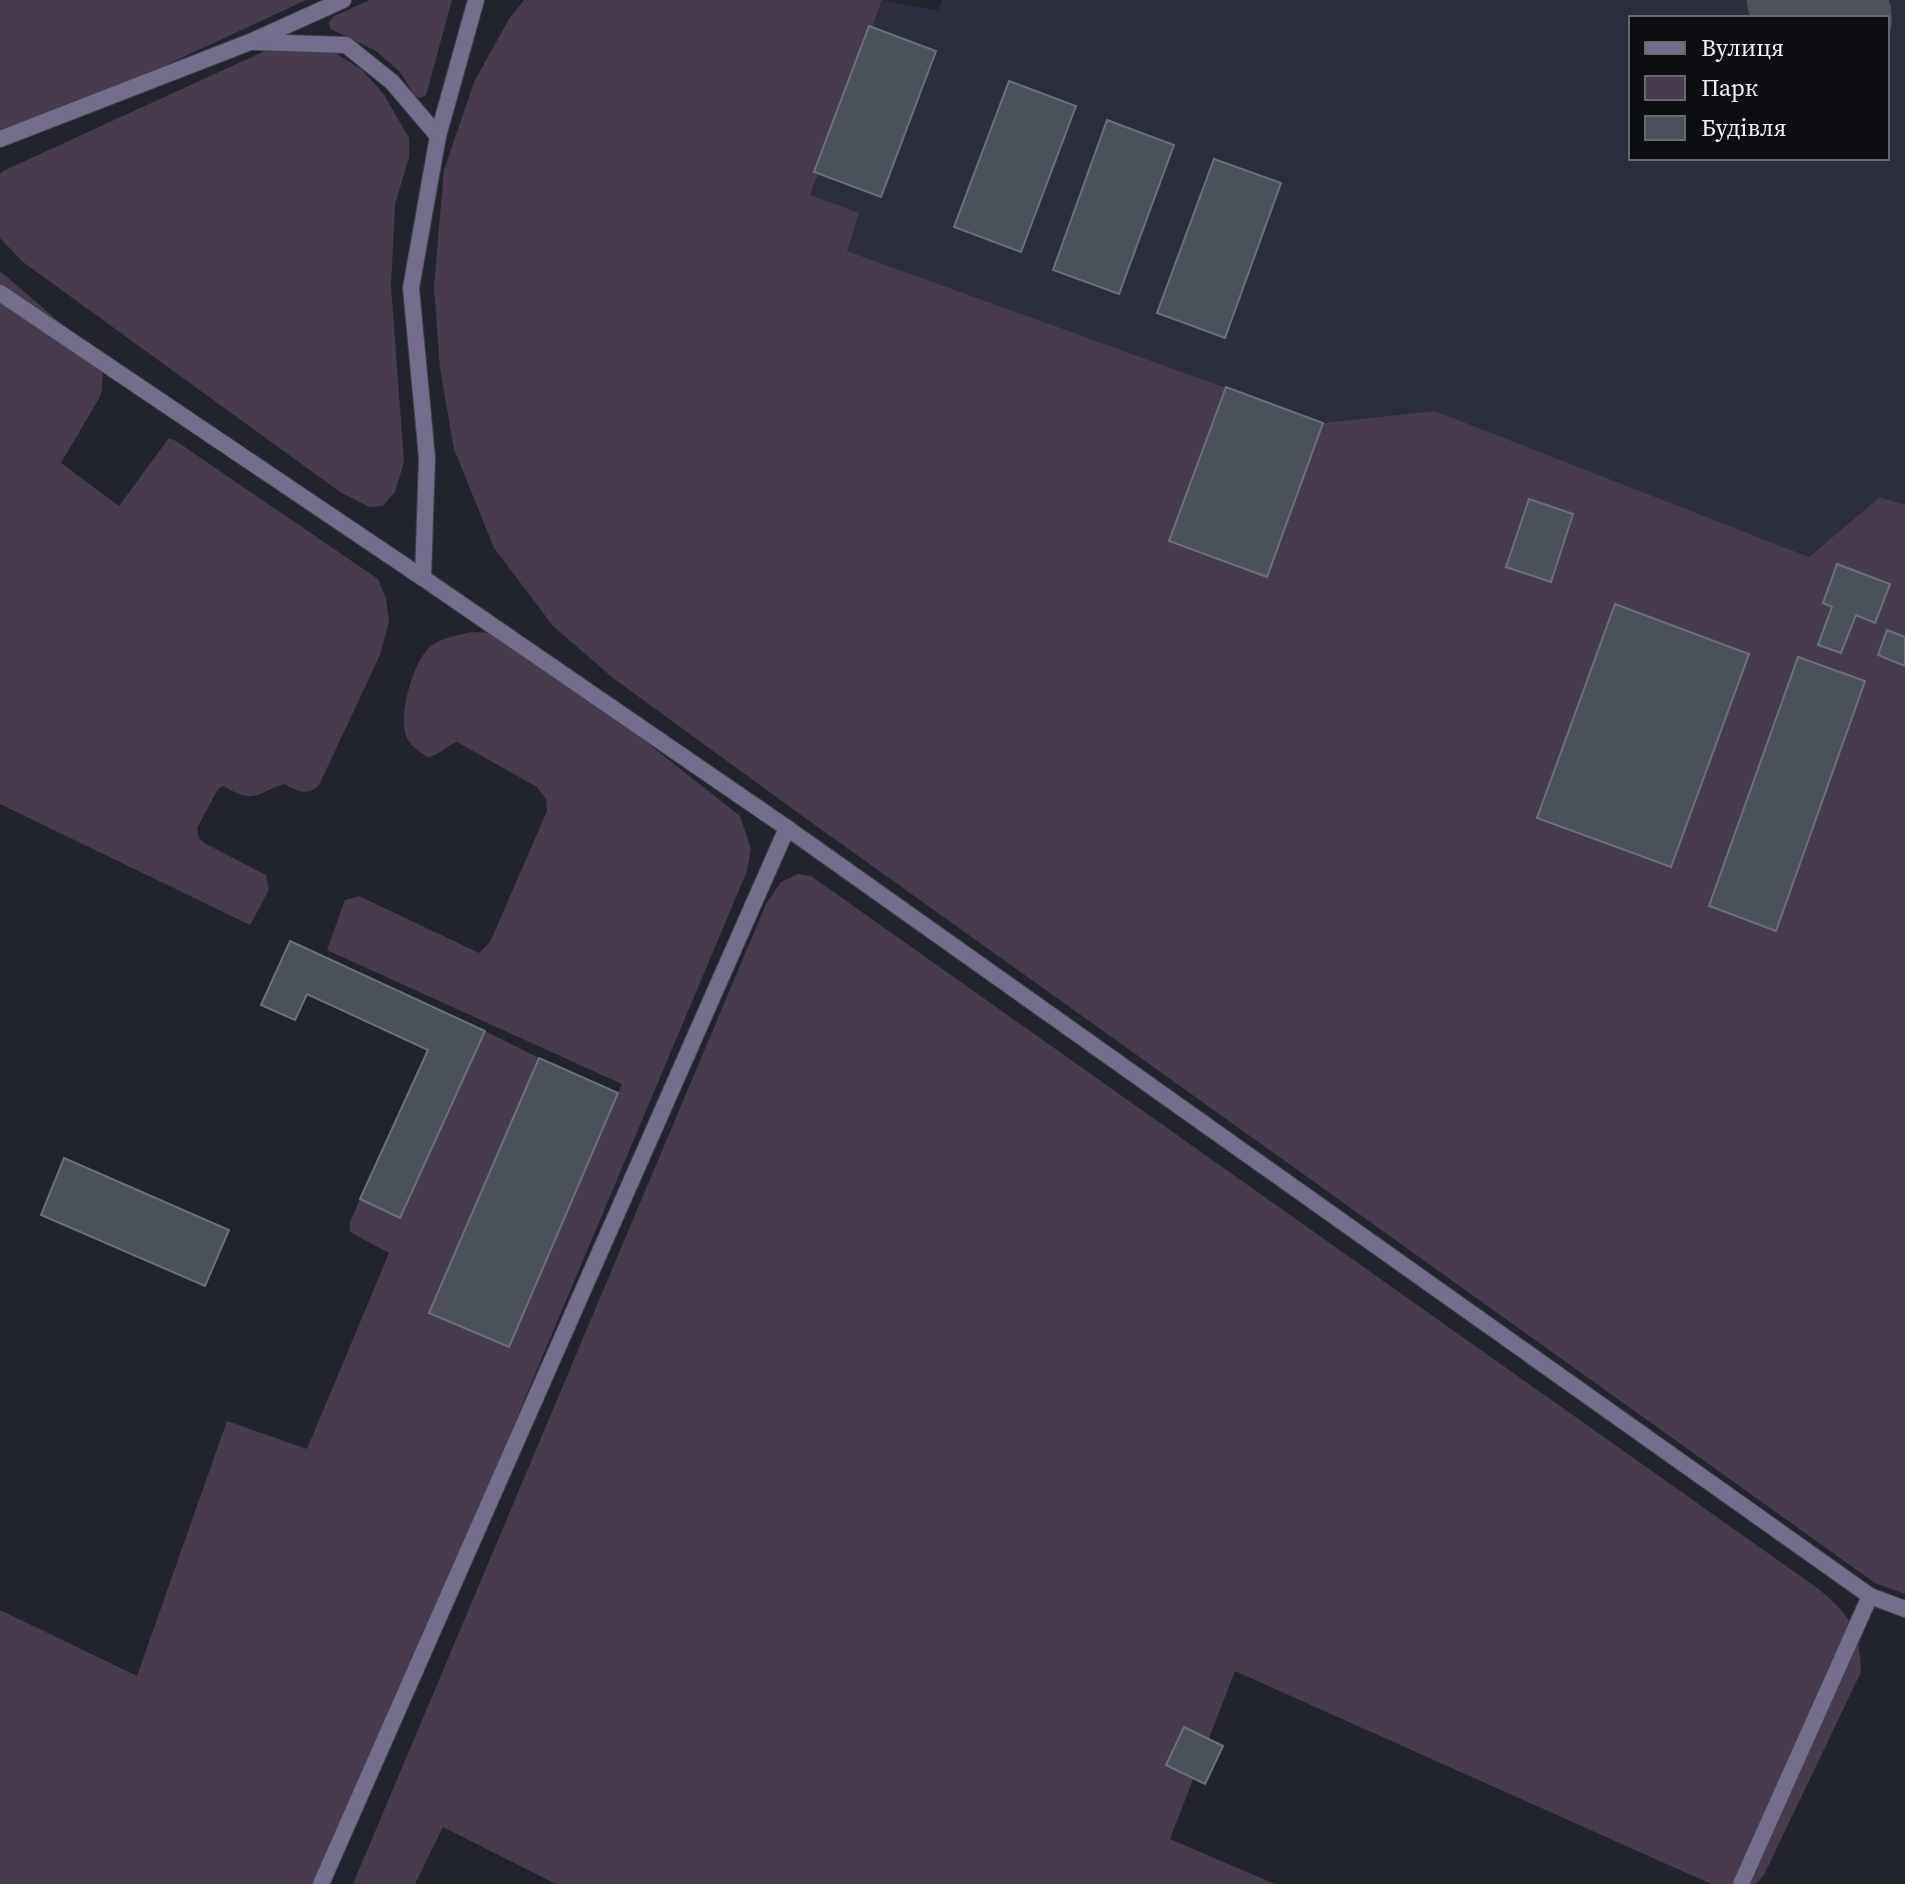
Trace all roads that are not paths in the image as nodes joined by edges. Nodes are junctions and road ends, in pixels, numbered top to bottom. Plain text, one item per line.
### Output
1 (343, 0) edge
2 (476, 0) edge
3 (250, 42) junction
4 (438, 136) junction
5 (0, 139) edge
6 (0, 293) edge
7 (423, 578) junction
8 (787, 828) junction
9 (1870, 1596) junction
10 (1905, 1609) edge
11 (321, 1884) edge
12 (1741, 1884) edge

1 - 3 street
2 - 4 street
3 - 4 street
3 - 5 street
4 - 7 street
6 - 7 street
7 - 8 street
8 - 9 street
8 - 11 street
9 - 10 street
9 - 12 street

